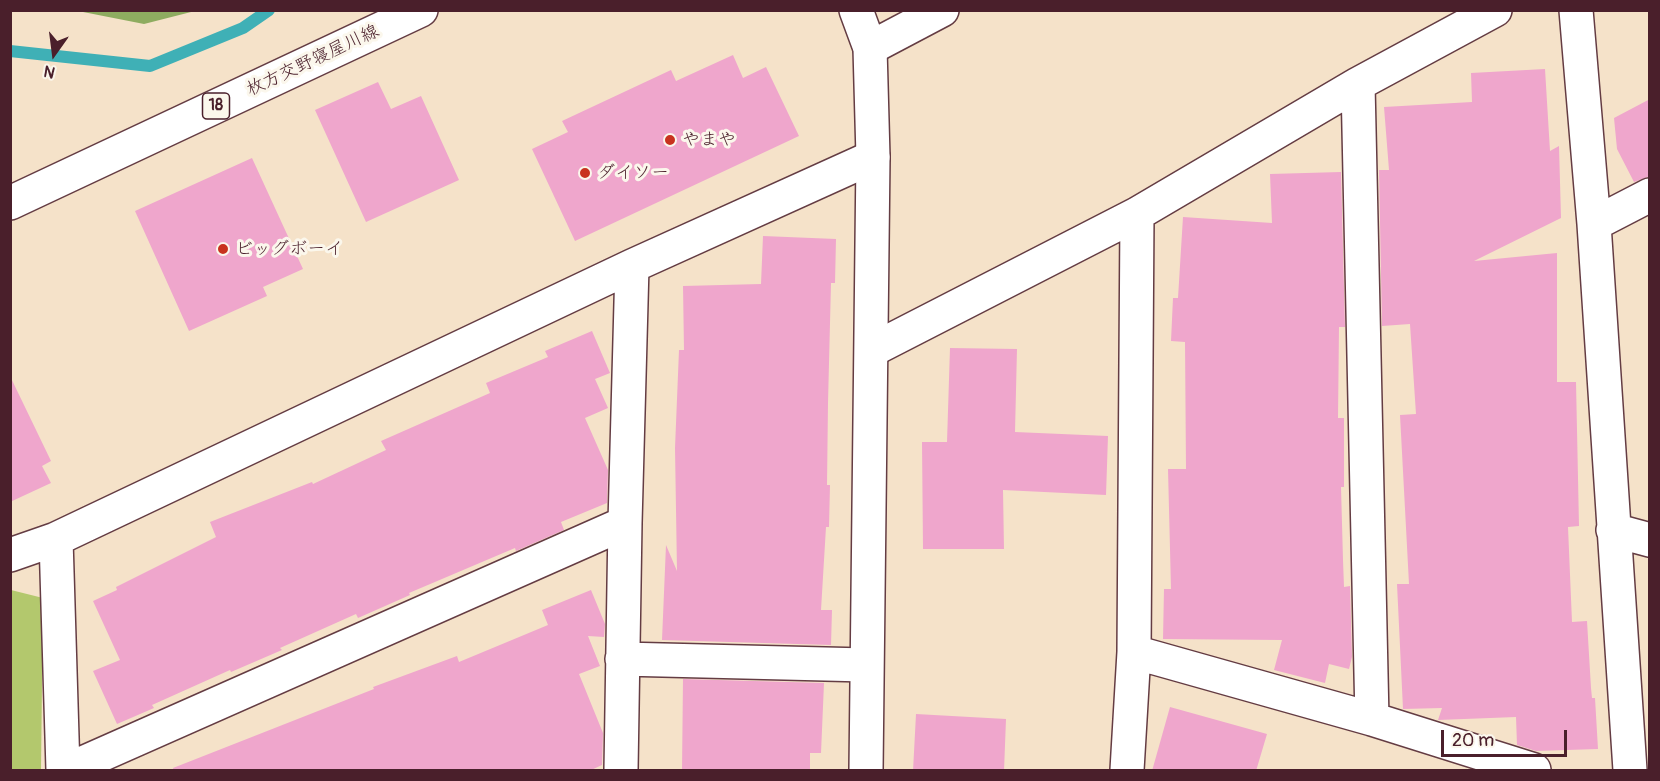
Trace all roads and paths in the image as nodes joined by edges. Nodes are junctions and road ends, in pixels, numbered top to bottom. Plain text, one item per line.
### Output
1 (421, 10) edge
2 (856, 10) edge
3 (942, 10) edge
4 (1495, 10) edge
5 (1576, 10) edge
6 (870, 48) junction
7 (1358, 84) junction
8 (873, 157) junction
9 (1650, 195) edge
10 (10, 203) edge
11 (1137, 214) junction
12 (1594, 224) junction
13 (632, 266) junction
14 (872, 350) junction
15 (625, 523) junction
16 (1613, 530) junction
17 (56, 539) junction
18 (1650, 540) edge
19 (10, 555) edge
20 (1134, 652) junction
21 (622, 659) junction
22 (866, 664) junction
23 (1372, 719) junction
24 (65, 771) edge
25 (621, 771) edge
26 (866, 771) edge
27 (1127, 771) edge
28 (1534, 771) edge
29 (1630, 771) edge

1 - 10 street, 枚方交野寝屋川線 / 18
2 - 6 street
3 - 6 street
4 - 7 street
5 - 12 street
6 - 8 street
7 - 11 street
7 - 23 street
8 - 13 street
8 - 14 street
9 - 12 street
11 - 14 street
11 - 20 street
12 - 16 street
13 - 15 street
13 - 17 street
14 - 22 street
15 - 21 street
15 - 24 street
16 - 18 street
16 - 29 street
17 - 19 street
17 - 24 street
20 - 23 street
20 - 27 street
21 - 22 street
21 - 25 street
22 - 26 street
23 - 28 street

